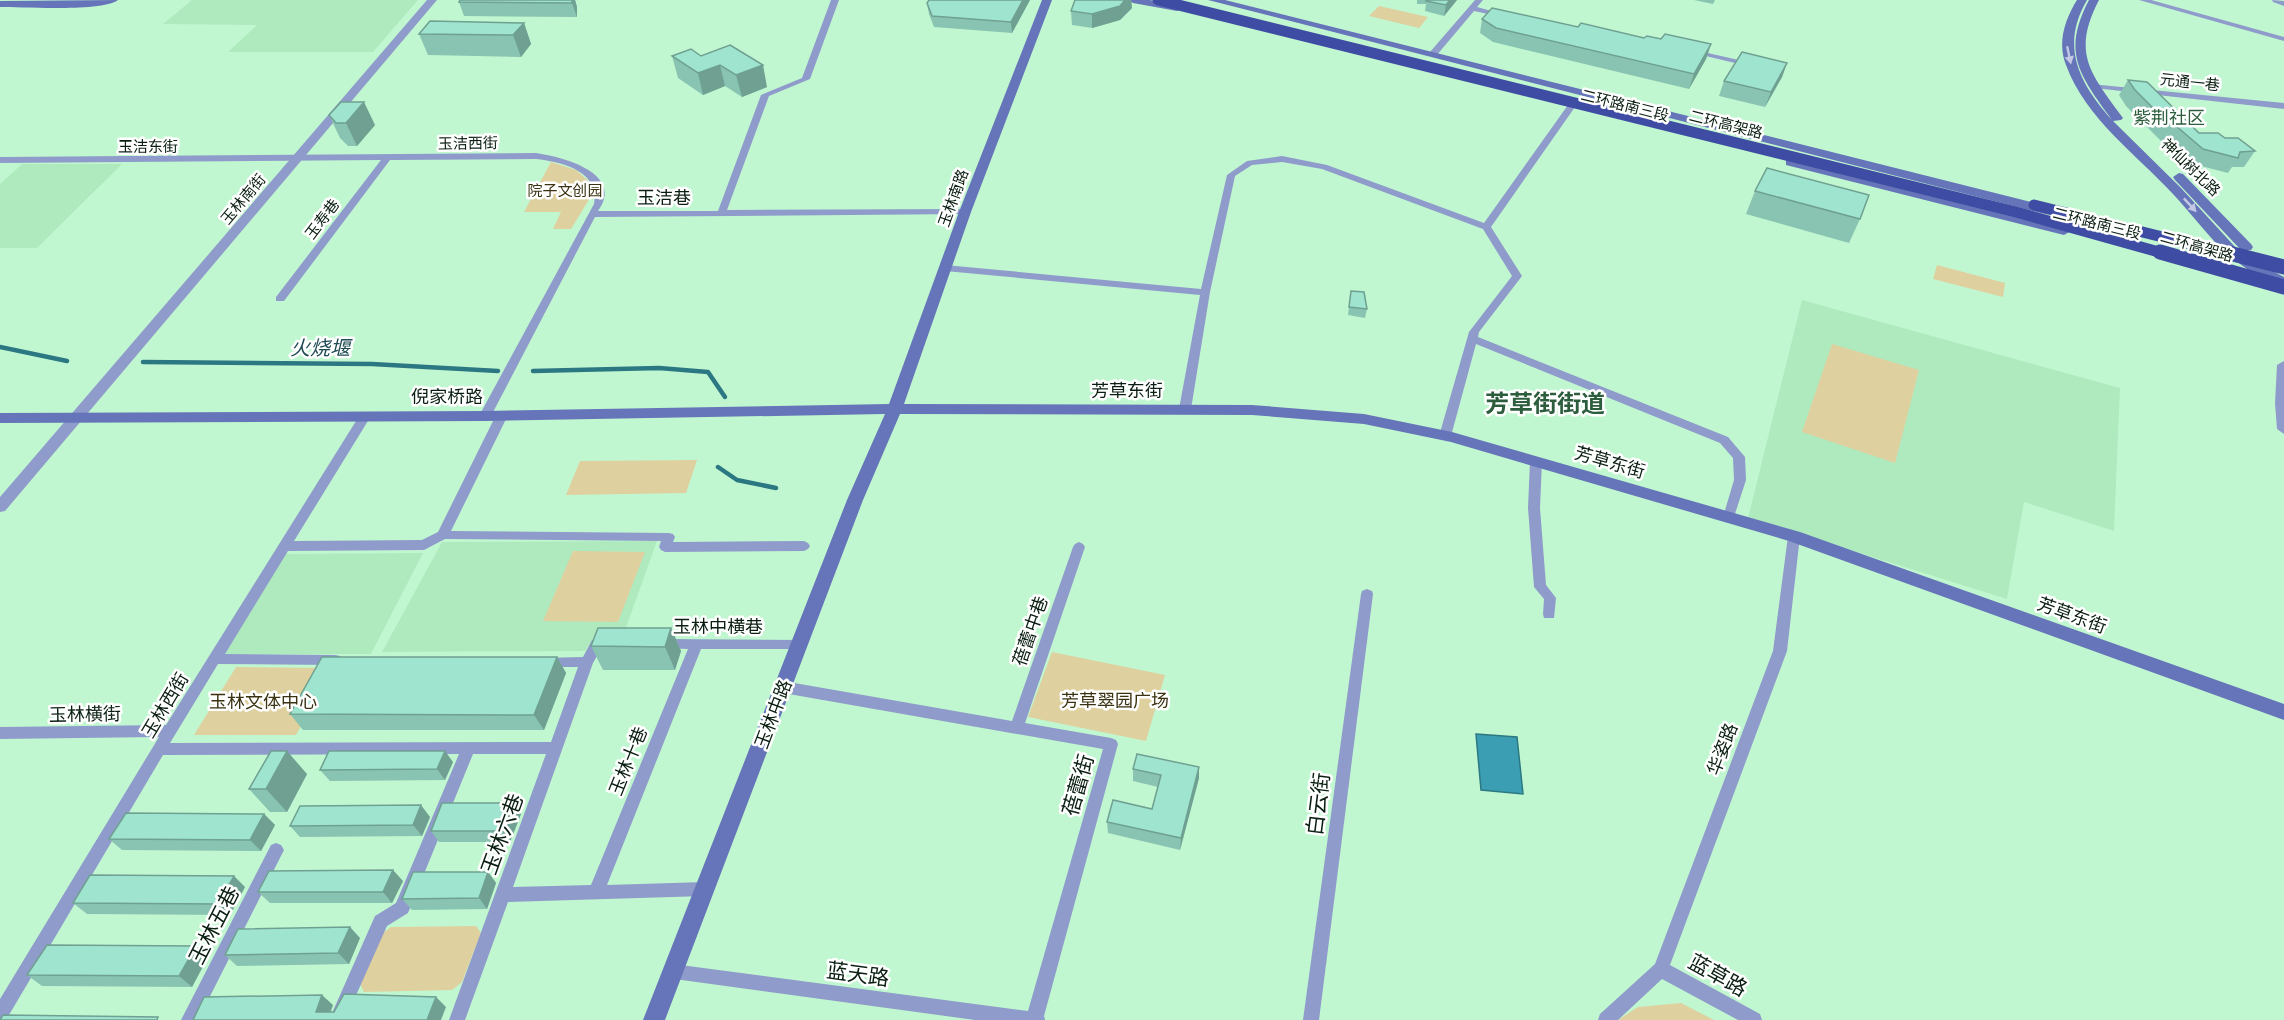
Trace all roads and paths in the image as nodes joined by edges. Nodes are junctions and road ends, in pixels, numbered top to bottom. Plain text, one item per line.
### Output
1 (113, 0) edge
2 (432, 0) edge
3 (835, 0) edge
4 (1047, 0) edge
5 (1133, 0) edge
6 (1158, 0) edge
7 (1204, 0) edge
8 (1213, 0) edge
9 (1479, 0) edge
10 (2082, 0) edge
11 (2094, 0) edge
12 (2143, 0) edge
13 (2276, 0) edge
14 (0, 4) edge
15 (2284, 4) edge
16 (1472, 8) junction
17 (1516, 19) edge
18 (2284, 39) edge
19 (1689, 50) edge
20 (1433, 54) junction
21 (1763, 68) edge
22 (2094, 86) junction
23 (2284, 106) edge
24 (1571, 107) junction
25 (388, 157) junction
26 (297, 158) junction
27 (0, 160) edge
28 (965, 212) junction
29 (592, 214) junction
30 (721, 214) junction
31 (1486, 227) junction
32 (2239, 257) junction
33 (2260, 263) junction
34 (2284, 267) edge
35 (945, 268) junction
36 (2284, 284) edge
37 (1205, 292) junction
38 (280, 299) dead end
39 (1472, 339) junction
40 (2284, 365) edge
41 (2283, 403) edge
42 (1185, 409) junction
43 (895, 410) junction
44 (502, 415) junction
45 (365, 416) junction
46 (485, 416) junction
47 (76, 417) junction
48 (0, 418) edge
49 (2284, 429) edge
50 (1444, 436) junction
51 (1536, 461) junction
52 (0, 507) edge
53 (1729, 517) junction
54 (443, 535) junction
55 (1794, 536) junction
56 (284, 546) junction
57 (804, 546) dead end
58 (1079, 547) dead end
59 (1367, 594) dead end
60 (1549, 614) dead end
61 (619, 644) edge
62 (652, 644) edge
63 (697, 644) junction
64 (800, 644) junction
65 (214, 659) junction
66 (350, 660) edge
67 (528, 662) edge
68 (587, 662) junction
69 (783, 687) junction
70 (2284, 712) edge
71 (1016, 728) junction
72 (170, 731) junction
73 (0, 733) edge
74 (556, 748) junction
75 (159, 749) junction
76 (468, 749) junction
77 (276, 850) dead end
78 (705, 889) junction
79 (596, 892) junction
80 (502, 895) junction
81 (1661, 969) junction
82 (673, 972) junction
83 (0, 1015) edge
84 (993, 1017) edge
85 (189, 1020) edge
86 (337, 1020) edge
87 (457, 1020) edge
88 (654, 1020) edge
89 (1036, 1020) edge
90 (1311, 1020) edge
91 (1606, 1020) edge
92 (1754, 1020) edge

1 - 14 main road
2 - 26 street, 玉林南街
3 - 30 street
4 - 28 main road, 玉林南路
5 - 24 main road, 二环路南三段
6 - 36 highway, 二环高架路, bridge
7 - 34 highway, 二环高架路, bridge
8 - 20 main road, 二环路南三段
9 - 16 street
10 -> 32 main road
11 - 22 main road, 神仙树北路
12 - 18 street
13 - 15 street
16 - 17 street
16 - 20 street
19 - 21 street
20 - 32 main road, 二环路南三段
22 - 23 street, 元通一巷
22 - 33 main road, 神仙树北路
24 - 31 street
24 - 36 main road, 二环路南三段
25 - 26 street, 玉洁西街
25 - 29 street, 玉洁西街
25 - 38 street, 玉寿巷
26 - 27 street, 玉洁东街
26 - 47 street, 玉林南街
28 - 30 street, 玉洁巷
28 - 35 main road, 玉林南路
29 - 30 street, 玉洁巷
29 - 46 street
31 - 37 street
31 - 39 street
32 - 33 main road, 二环路南三段
32 - 36 main road
33 - 34 main road
33 - 36 main road, 神仙树北路
35 - 37 street
35 - 43 main road, 玉林南路
37 - 42 street
39 - 50 street
39 - 53 street
40 - 41 street
41 - 49 street
42 - 43 main road, 芳草东街
42 - 50 main road, 芳草东街
43 - 44 main road, 倪家桥路
43 - 64 main road, 玉林中路
44 - 46 main road, 倪家桥路
44 - 54 street
45 - 46 main road, 倪家桥路
45 - 47 main road, 倪家桥路
45 - 56 street, 玉林西街
47 - 48 main road, 倪家桥路
47 - 52 street, 玉林南街
50 - 51 main road, 芳草东街
51 - 53 main road, 芳草东街
51 - 60 street
53 - 55 main road, 芳草东街
54 - 56 street
54 - 57 street
55 - 70 main road, 芳草东街
55 - 81 street, 华姿路
56 - 65 street, 玉林西街
58 - 71 street, 蓓蕾中巷
59 - 90 street, 白云街
61 - 68 street
62 - 63 street, 玉林中横巷
63 - 64 street, 玉林中横巷
63 - 79 street, 玉林十巷
64 - 69 main road, 玉林中路
65 - 66 street
65 - 72 street, 玉林西街
67 - 68 street
68 - 74 street, 玉林六巷
69 - 71 street, 蓓蕾街
69 - 78 main road, 玉林中路
71 - 89 street, 蓓蕾街
72 - 73 street, 玉林横街
72 - 75 street, 玉林西街
74 - 76 street
74 - 80 street, 玉林六巷
75 - 76 street
75 - 83 street, 玉林西街
76 - 86 street
77 - 85 street, 玉林五巷
78 - 79 street
78 - 82 main road, 玉林中路
79 - 80 street
80 - 87 street, 玉林六巷
81 - 91 street
81 - 92 street, 蓝草路
82 - 84 street, 蓝天路
82 - 88 main road, 玉林中路
84 - 89 street, 蓝天路

